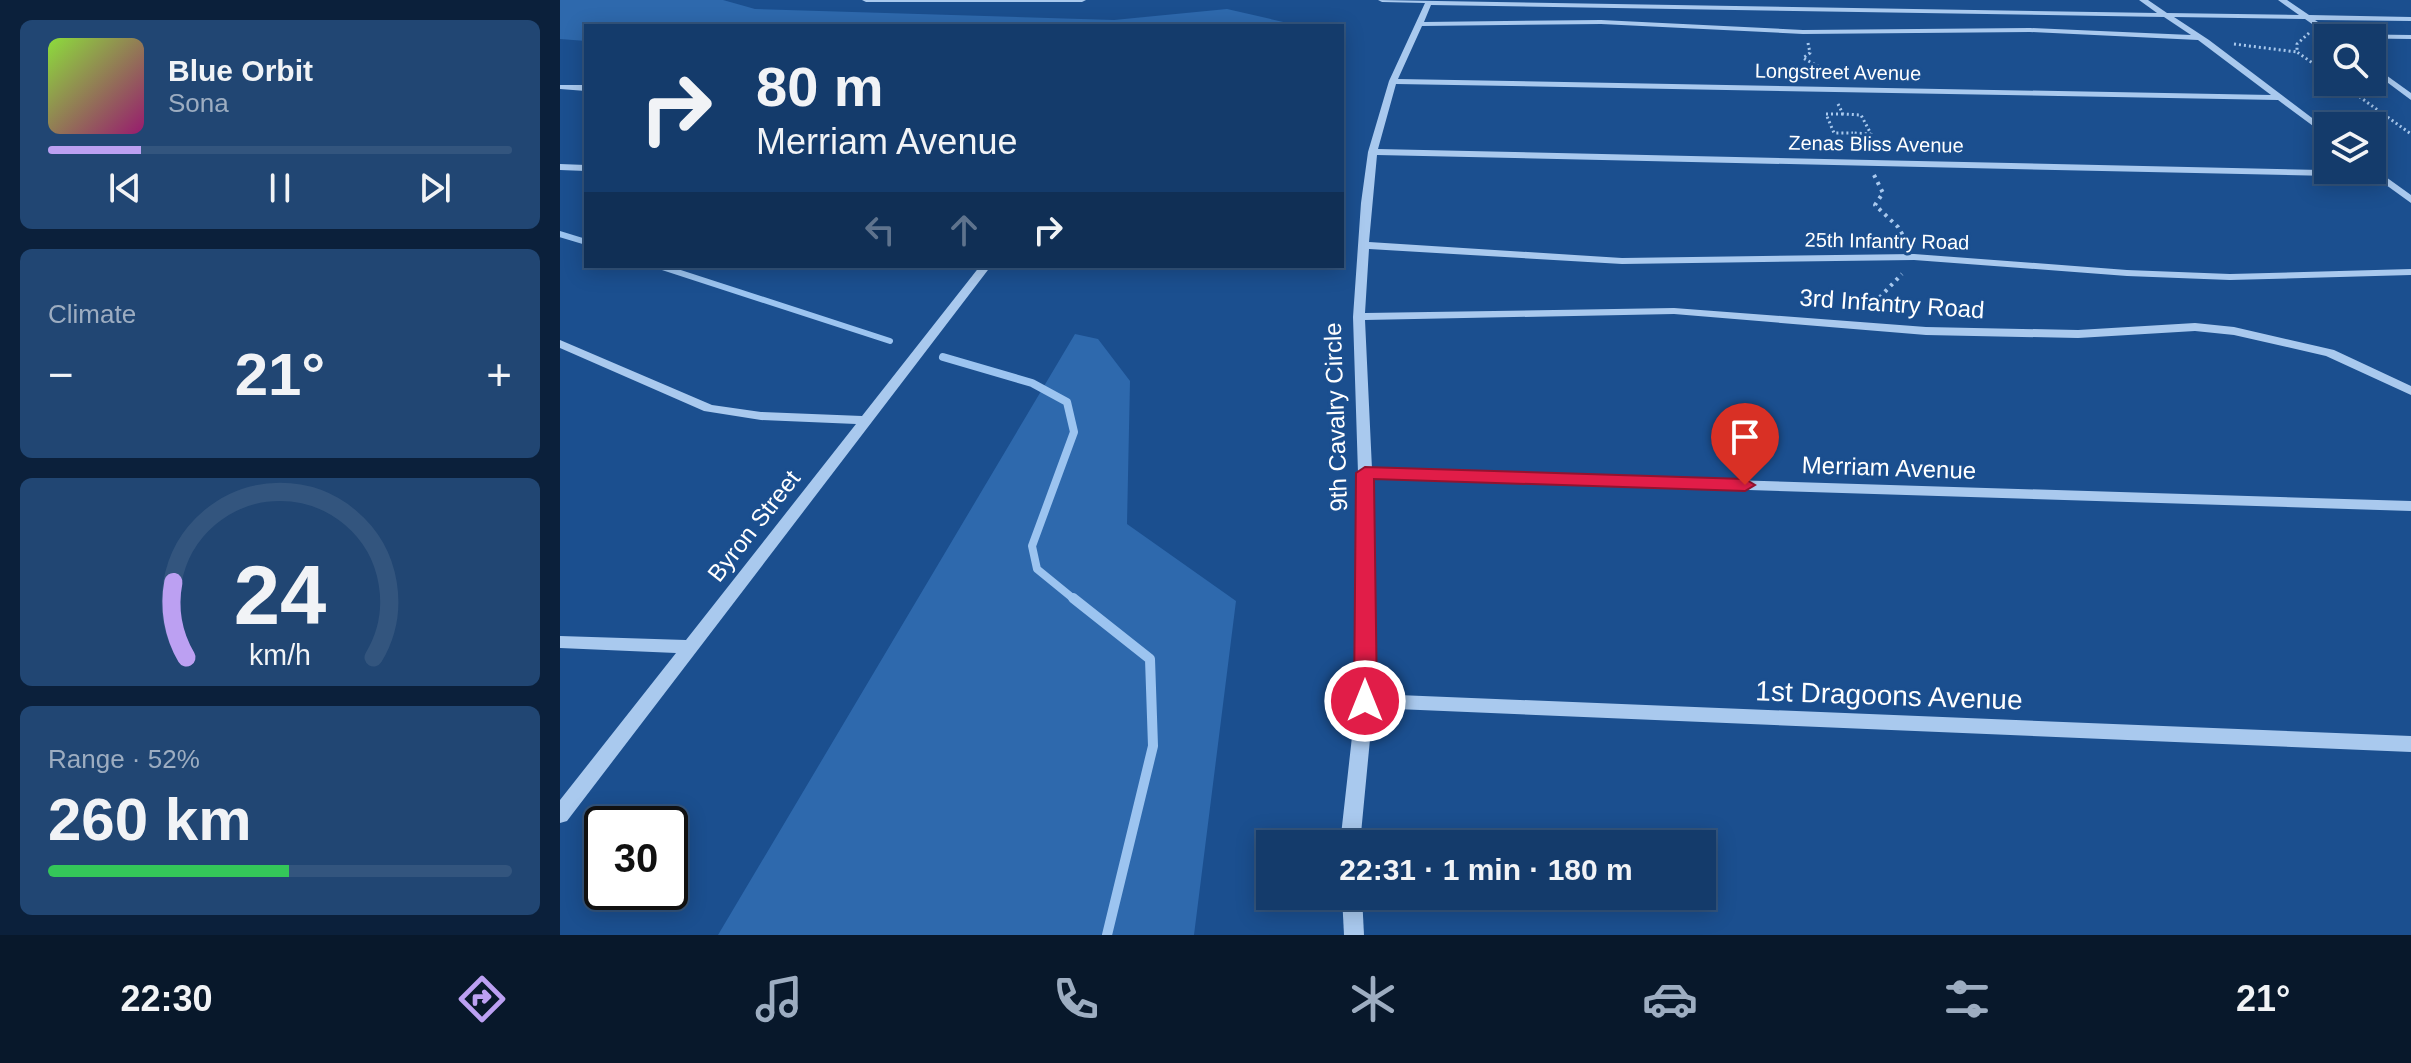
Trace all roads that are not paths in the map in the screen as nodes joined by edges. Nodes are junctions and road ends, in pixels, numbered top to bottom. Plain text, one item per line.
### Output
1 (866, 0) edge
2 (1082, 0) edge
3 (1382, 0) edge
4 (1626, 0) edge
5 (2143, 0) edge
6 (2282, 0) edge
7 (1430, 2) edge
8 (1679, 3) edge
9 (1949, 3) edge
10 (2023, 4) junction
11 (2157, 9) junction
12 (2299, 11) junction
13 (2039, 13) junction
14 (2167, 15) junction
15 (2411, 16) edge
16 (2309, 18) junction
17 (1419, 24) junction
18 (2318, 24) edge
19 (2386, 37) edge
20 (2411, 37) edge
21 (2200, 38) junction
22 (2386, 78) edge
23 (1393, 81) junction
24 (560, 87) edge
25 (584, 88) edge
26 (2400, 89) junction
27 (2411, 89) edge
28 (2411, 97) edge
29 (2282, 98) junction
30 (2314, 123) edge
31 (1373, 152) junction
32 (560, 167) edge
33 (584, 168) edge
34 (2314, 171) edge
35 (2386, 181) edge
36 (2411, 200) edge
37 (1363, 245) junction
38 (984, 268) edge
39 (2411, 272) edge
40 (1359, 317) junction
41 (560, 344) edge
42 (2411, 391) edge
43 (866, 420) junction
44 (1365, 473) junction
45 (2411, 506) edge
46 (560, 642) edge
47 (691, 647) junction
48 (1365, 701) junction
49 (2411, 744) edge
50 (560, 815) edge
51 (1351, 830) edge
52 (1353, 910) edge
53 (1354, 935) edge

1 - 2 street
3 - 7 street
4 - 8 street
5 - 11 street
6 - 12 street
7 - 8 street
7 - 17 street, 9th Cavalry Circle
8 - 9 street
8 - 13 street
9 - 10 street
10 - 11 street
10 - 13 street
11 - 12 street
11 - 14 street
12 - 15 street
12 - 16 street
13 - 14 street
14 - 16 street
14 - 21 street
15 - 16 street
16 - 18 street
17 - 21 street
17 - 23 street, 9th Cavalry Circle
19 - 20 street
21 - 29 street
22 - 26 street
23 - 29 street, Longstreet Avenue
23 - 31 street, 9th Cavalry Circle
24 - 25 street
26 - 27 street
26 - 28 street
29 - 30 street
31 - 34 street, Zenas Bliss Avenue
31 - 37 street, 9th Cavalry Circle
32 - 33 street
35 - 36 street
37 - 39 street, 25th Infantry Road
37 - 40 street, 9th Cavalry Circle
38 - 43 street, Byron Street
40 - 42 street, 3rd Infantry Road
40 - 44 street, 9th Cavalry Circle
41 - 43 street
43 - 47 street, Byron Street
44 - 45 street, Merriam Avenue
44 - 48 street, 9th Cavalry Circle
46 - 47 street
47 - 50 street, Byron Street
48 - 49 street, 1st Dragoons Avenue
48 - 51 street, 9th Cavalry Circle
52 - 53 street

